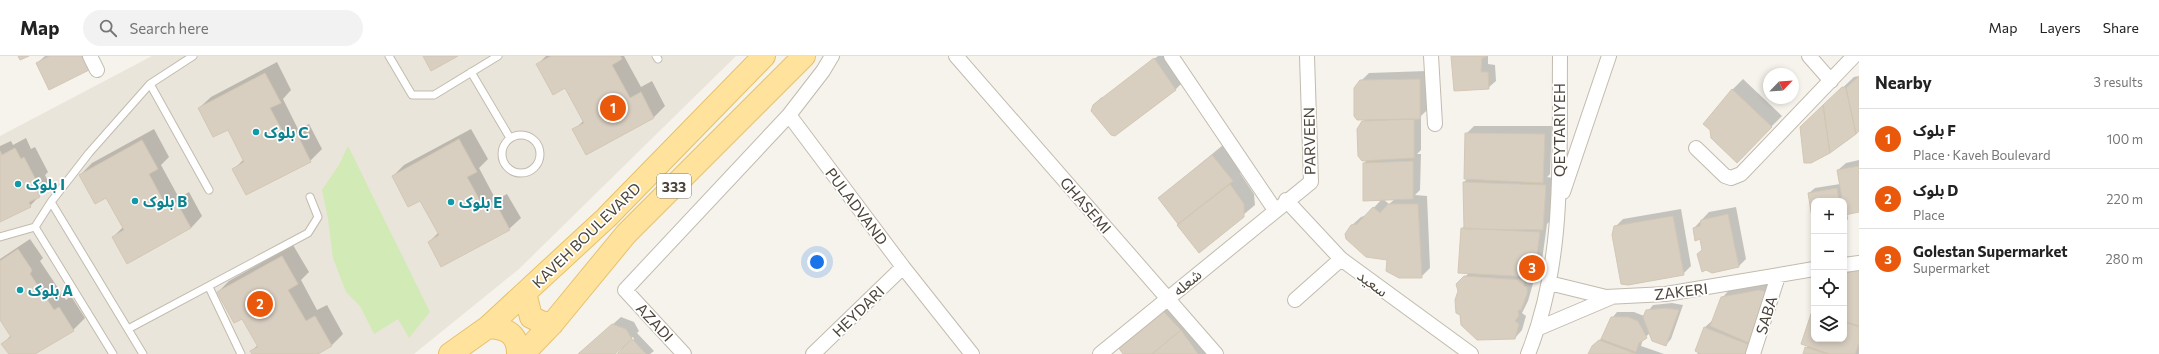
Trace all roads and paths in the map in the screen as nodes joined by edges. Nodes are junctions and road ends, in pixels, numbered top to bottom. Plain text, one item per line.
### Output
1 (90, 56) edge
2 (193, 56) edge
3 (389, 56) edge
4 (498, 56) edge
5 (764, 56) edge
6 (804, 56) edge
7 (832, 56) edge
8 (956, 56) edge
9 (1171, 56) edge
10 (1308, 56) edge
11 (1431, 56) edge
12 (1560, 56) edge
13 (1608, 56) edge
14 (1809, 56) edge
15 (1854, 56) edge
16 (97, 70) dead end
17 (471, 72) junction
18 (1831, 81) junction
19 (150, 84) junction
20 (789, 115) junction
21 (1435, 124) dead end
22 (510, 138) junction
23 (1696, 148) dead end
24 (210, 190) dead end
25 (310, 197) dead end
26 (1286, 200) junction
27 (51, 202) junction
28 (1559, 204) junction
29 (1275, 210) junction
30 (35, 227) junction
31 (0, 237) edge
32 (1341, 259) junction
33 (1859, 263) edge
34 (1847, 265) edge
35 (903, 267) junction
36 (1811, 270) edge
37 (1778, 276) junction
38 (1549, 283) junction
39 (209, 287) junction
40 (525, 293) junction
41 (1614, 296) junction
42 (1167, 298) junction
43 (1295, 300) dead end
44 (552, 324) junction
45 (488, 327) junction
46 (1539, 328) junction
47 (128, 329) junction
48 (113, 354) edge
49 (143, 354) edge
50 (241, 354) edge
51 (450, 354) edge
52 (518, 354) edge
53 (523, 354) edge
54 (684, 354) edge
55 (813, 354) edge
56 (972, 354) edge
57 (1100, 354) edge
58 (1216, 354) edge
59 (1471, 354) edge
60 (1528, 354) edge
61 (1753, 354) edge

1 - 16 street
2 - 19 lane
3 - 17 lane
4 - 17 lane
5 - 40 main road, KAVEH BOULEVARD / 333
6 - 44 main road, KAVEH BOULEVARD / 333
7 - 20 street
8 - 42 street, GHASEMI
9 - 29 street
10 - 26 street, PARVEEN
11 - 21 street
12 - 28 street, QEYTARIYEH
13 - 28 street
14 - 18 street
15 - 18 street
17 - 22 lane
18 - 23 street
19 - 24 lane
19 - 27 lane
20 - 35 street, PULADVAND
20 - 54 street, AZADI
22 - 22 lane
25 - 39 lane
26 - 29 street, PARVEEN
26 - 32 street, سعید
27 - 30 lane
27 - 47 lane
28 - 38 street
29 - 42 street, شعله
30 - 31 lane
30 - 48 lane
32 - 43 street
32 - 59 street, سعید
33 - 34 street
35 - 55 street, HEYDARI
35 - 56 street, PULADVAND
36 - 37 street, ZAKERI
37 - 41 street, ZAKERI
37 - 61 street, SABA
38 - 41 street, ZAKERI
38 - 46 street
39 - 47 lane
39 - 50 lane
40 - 44 main road
40 - 45 main road, KAVEH BOULEVARD / 333
41 - 46 street
42 - 57 street, شعله
42 - 58 street, GHASEMI
44 - 53 main road, KAVEH BOULEVARD / 333
45 - 51 main road, KAVEH BOULEVARD / 333
45 - 52 main road
46 - 60 street
47 - 49 lane

